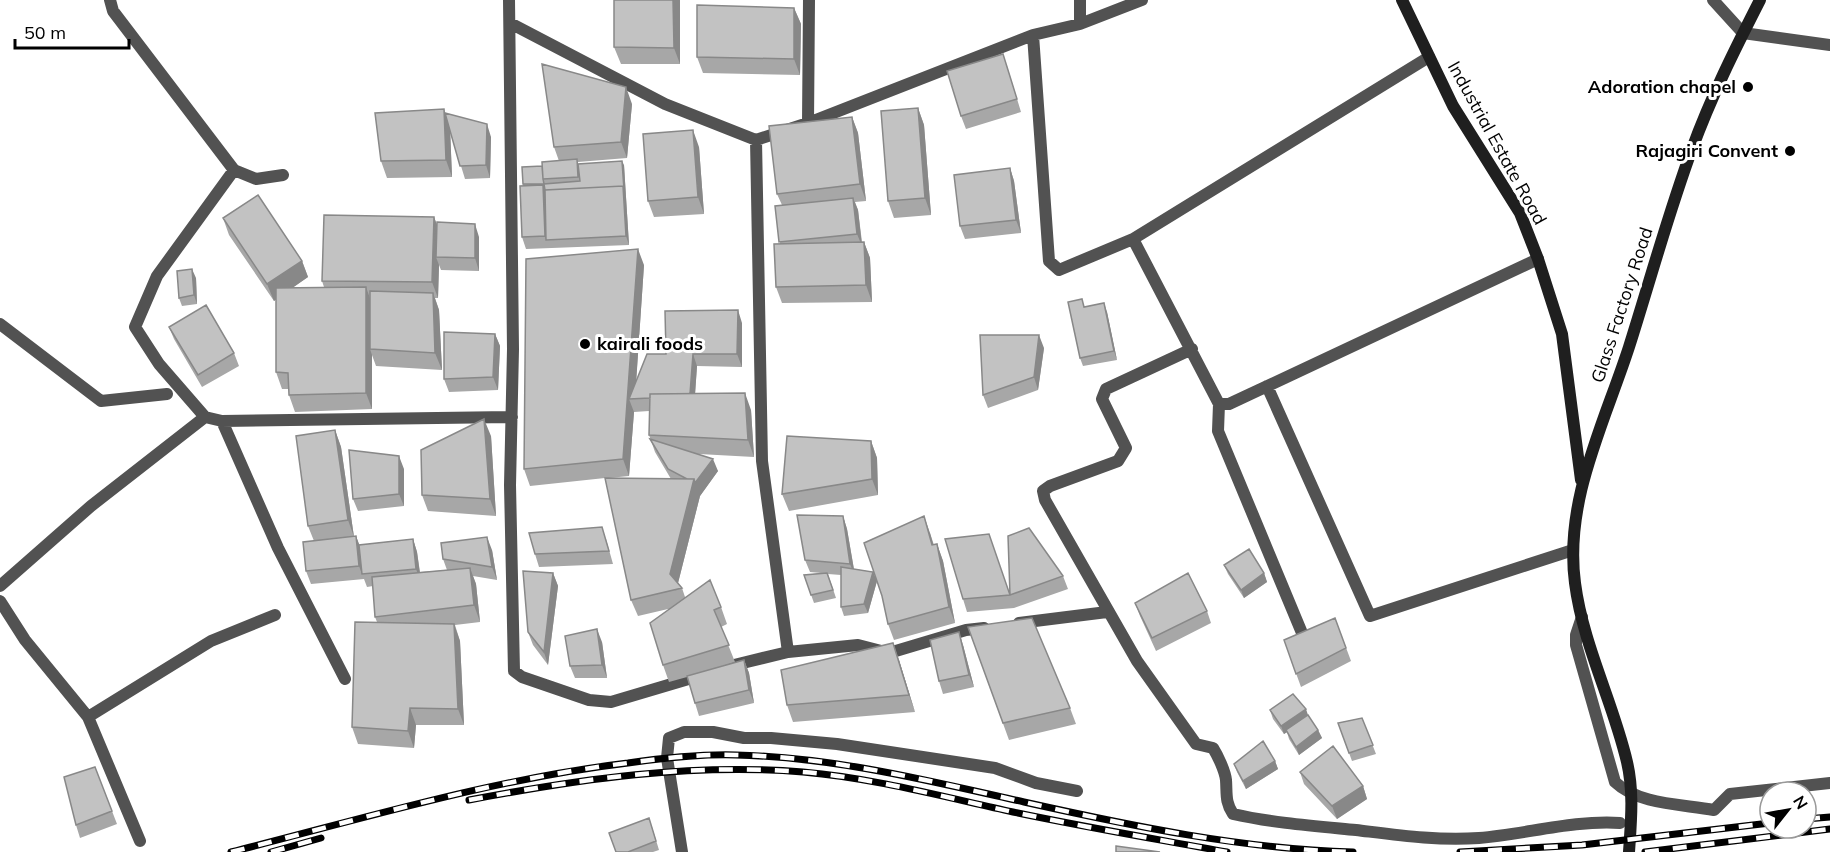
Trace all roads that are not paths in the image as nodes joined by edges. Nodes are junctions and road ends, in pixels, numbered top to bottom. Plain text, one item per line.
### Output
1 (110, 0) edge
2 (509, 0) edge
3 (809, 0) edge
4 (1080, 0) edge
5 (1142, 0) edge
6 (1402, 0) edge
7 (1713, 0) edge
8 (1760, 0) edge
9 (510, 23) junction
10 (1080, 24) junction
11 (1743, 33) junction
12 (1033, 35) junction
13 (1830, 45) edge
14 (1429, 57) junction
15 (808, 123) junction
16 (756, 140) junction
17 (234, 170) junction
18 (283, 175) dead end
19 (1133, 239) junction
20 (1538, 259) junction
21 (0, 324) edge
22 (1192, 349) junction
23 (1267, 386) junction
24 (167, 394) dead end
25 (1219, 404) junction
26 (205, 417) junction
27 (512, 417) junction
28 (222, 421) junction
29 (1581, 484) junction
30 (1573, 550) junction
31 (0, 586) edge
32 (0, 602) edge
33 (1107, 612) junction
34 (275, 615) dead end
35 (1582, 617) junction
36 (1302, 633) edge
37 (788, 652) junction
38 (345, 679) dead end
39 (88, 717) junction
40 (1830, 783) edge
41 (1077, 791) dead end
42 (1620, 823) dead end
43 (140, 841) dead end
44 (682, 852) edge
45 (1629, 852) edge

1 - 17 street
2 - 9 street
3 - 15 street
4 - 10 street
5 - 10 street
6 - 14 main road, Industrial Estate Road
7 - 11 street
8 - 11 main road, Glass Factory Road
9 - 16 street
9 - 27 street
10 - 12 street
11 - 13 street
11 - 29 main road, Glass Factory Road
12 - 15 street
12 - 19 street
14 - 19 street
14 - 20 main road, Industrial Estate Road
15 - 16 street
16 - 37 street
17 - 18 street
17 - 26 street
19 - 22 street
20 - 23 street
20 - 29 main road, Industrial Estate Road
21 - 24 street
22 - 25 street
22 - 33 street
23 - 25 street
23 - 30 street
25 - 36 street
26 - 28 street
26 - 31 street
27 - 28 street
27 - 37 street
28 - 38 street
29 - 30 main road, Glass Factory Road
30 - 35 main road, Glass Factory Road
32 - 39 street
33 - 37 street
33 - 42 street
34 - 39 street
35 - 40 street
35 - 45 main road, Glass Factory Road
39 - 43 street
41 - 44 street

